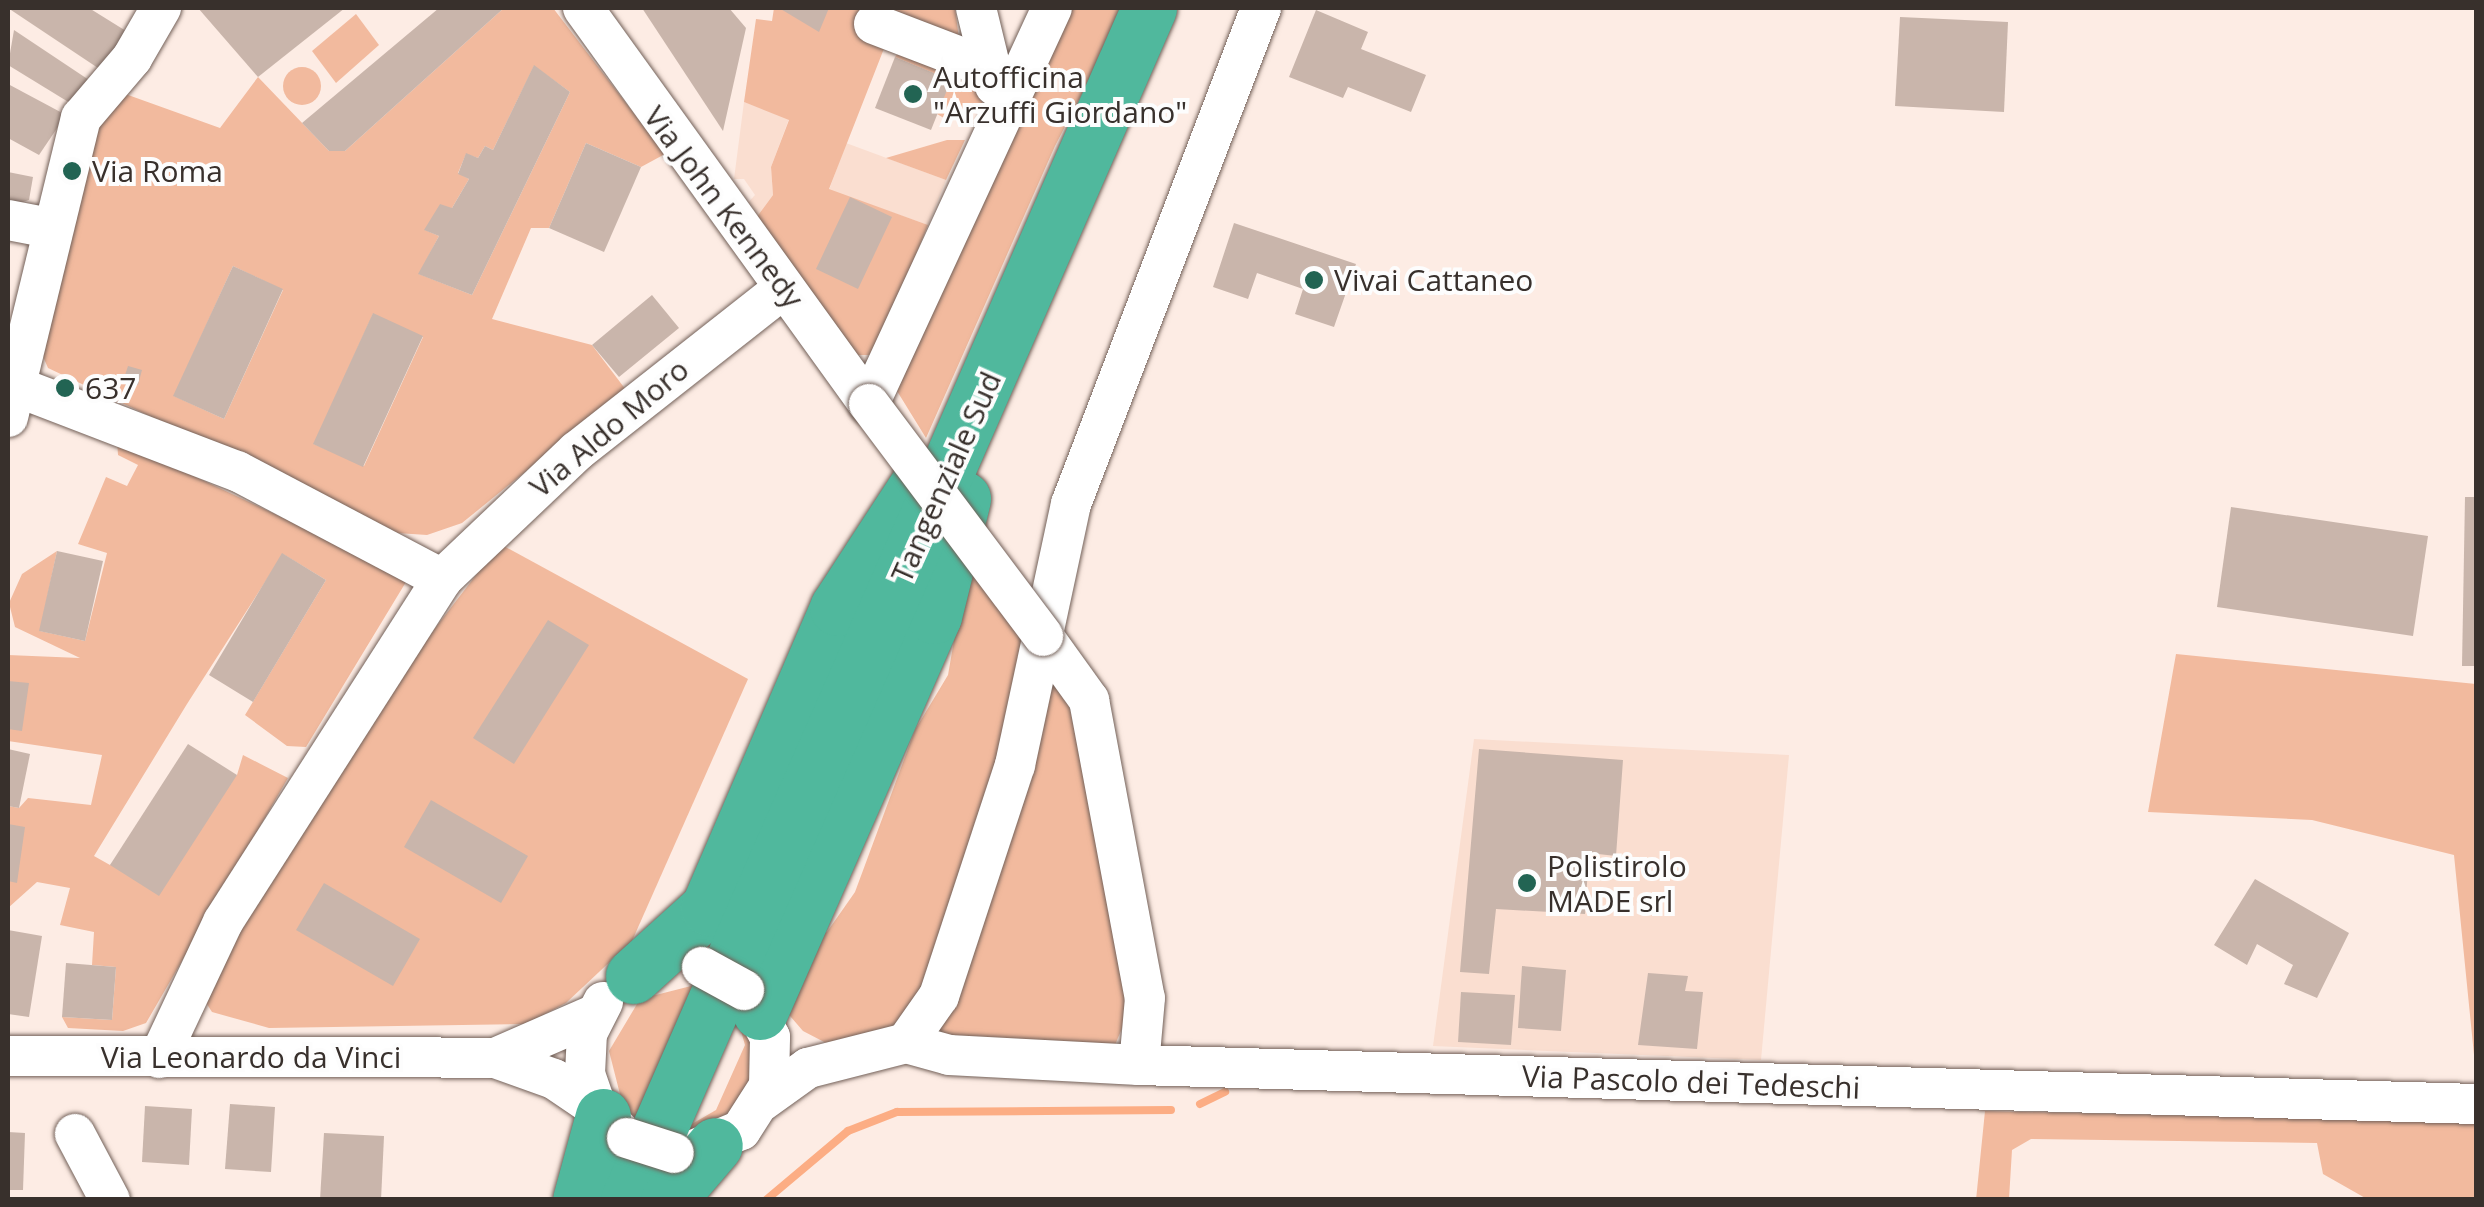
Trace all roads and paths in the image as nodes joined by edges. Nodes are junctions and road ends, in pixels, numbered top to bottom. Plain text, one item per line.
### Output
1 (161, 8) edge
2 (583, 8) edge
3 (976, 8) edge
4 (1052, 8) edge
5 (1148, 8) edge
6 (1261, 8) edge
7 (874, 24) dead end
8 (991, 69) junction
9 (1004, 119) junction
10 (8, 220) edge
11 (50, 228) junction
12 (784, 288) junction
13 (11, 402) edge
14 (869, 404) junction
15 (953, 461) junction
16 (442, 579) junction
17 (1043, 636) junction
18 (654, 970) junction
19 (745, 994) junction
20 (594, 1014) junction
21 (906, 1043) junction
22 (8, 1056) edge
23 (856, 1057) junction
24 (159, 1058) junction
25 (494, 1058) junction
26 (1139, 1066) junction
27 (762, 1102) junction
28 (2476, 1104) edge
29 (604, 1116) junction
30 (75, 1134) dead end
31 (690, 1166) edge
32 (110, 1200) edge
33 (580, 1200) edge
34 (628, 1200) edge

1 - 11 street
2 - 12 street, Via John Kennedy
3 - 8 street
4 - 9 street
5 - 15 highway, Tangenziale Sud
6 - 17 street
7 - 8 street
8 - 9 street
9 - 14 street
10 - 11 street
11 - 13 street
12 - 14 street, Via John Kennedy
12 - 16 street, Via Aldo Moro
13 - 16 street
14 - 17 street, Via John Kennedy, bridge
15 - 18 highway
15 - 19 highway
16 - 24 street, Via Aldo Moro
17 - 21 street
17 - 26 street, Via John Kennedy
18 - 19 street, bridge
18 - 20 street
19 - 23 street
19 - 27 street
19 - 34 highway
20 - 25 street, Via Leonardo da Vinci
20 - 29 street
21 - 23 street
21 - 26 street, Via Pascolo dei Tedeschi
22 - 24 street, Via Leonardo da Vinci
23 - 27 street
24 - 25 street, Via Leonardo da Vinci
25 - 29 street, Via Leonardo da Vinci
26 - 28 street, Via Pascolo dei Tedeschi
27 - 31 street
29 - 31 street, bridge
29 - 33 highway
30 - 32 street

